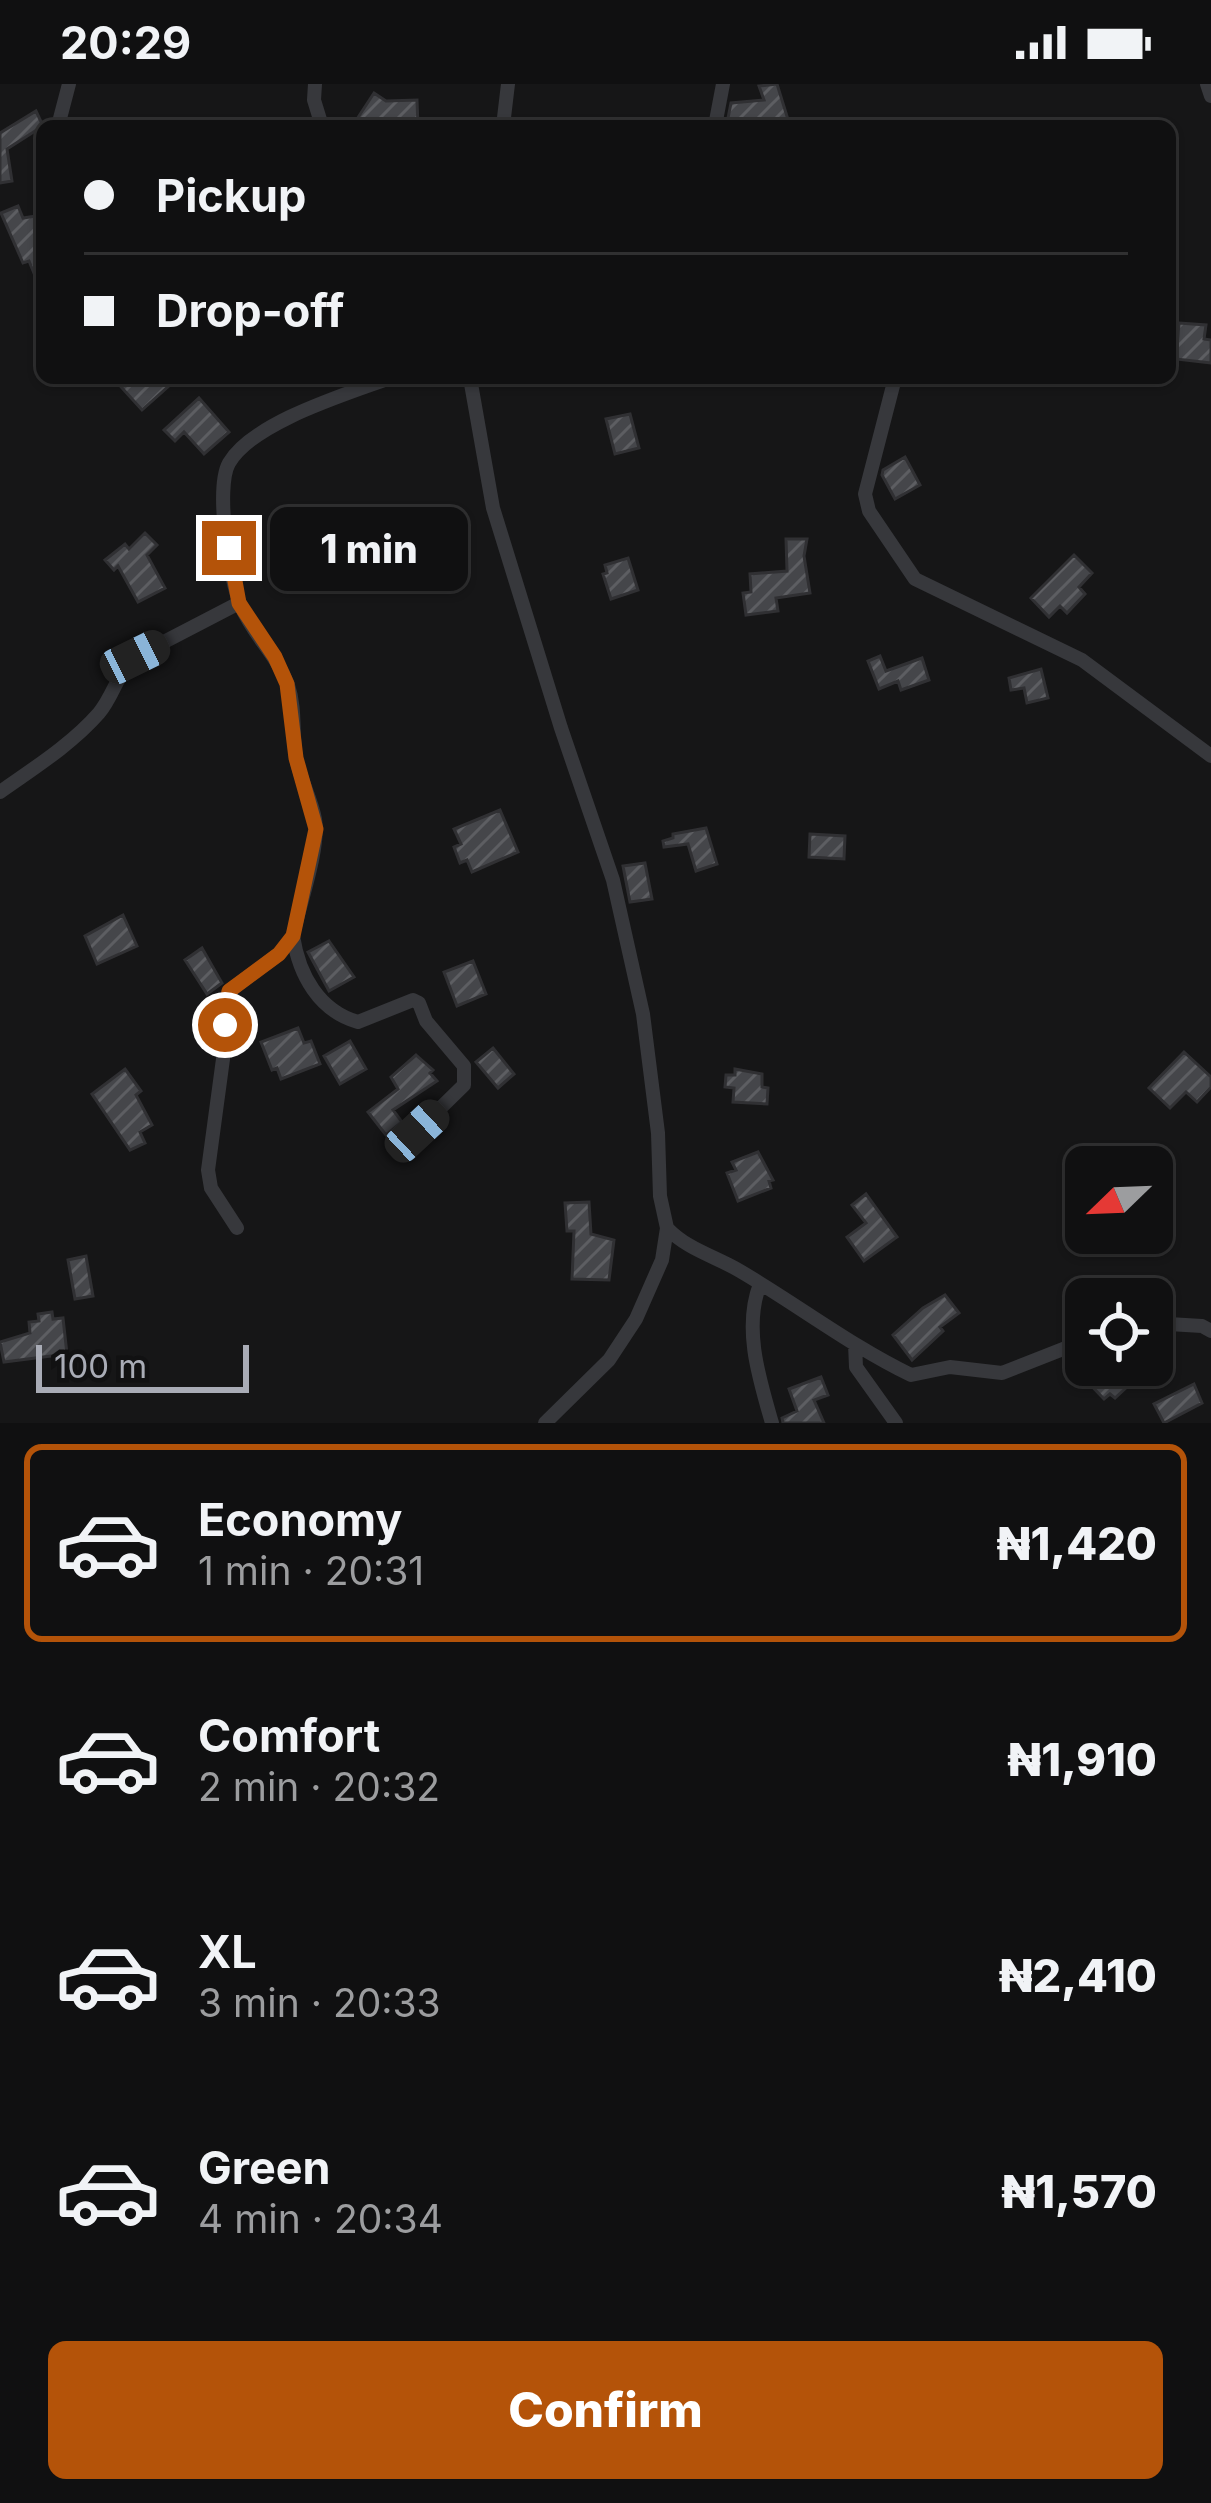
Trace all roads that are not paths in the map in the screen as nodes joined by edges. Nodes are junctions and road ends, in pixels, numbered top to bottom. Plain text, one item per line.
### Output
1 (69, 84) edge
2 (315, 84) edge
3 (508, 84) edge
4 (723, 84) edge
5 (1207, 84) edge
6 (1211, 96) edge
7 (60, 120) edge
8 (320, 120) edge
9 (504, 120) edge
10 (716, 120) edge
11 (374, 384) edge
12 (471, 384) edge
13 (894, 384) edge
14 (239, 603) junction
15 (1211, 756) edge
16 (0, 792) edge
17 (293, 936) junction
18 (417, 1131) dead end
19 (237, 1228) dead end
20 (668, 1228) junction
21 (760, 1284) junction
22 (1173, 1324) edge
23 (1211, 1331) edge
24 (855, 1344) junction
25 (1065, 1348) edge
26 (545, 1423) edge
27 (772, 1423) edge
28 (896, 1423) edge

1 - 7 street
2 - 8 street
3 - 9 street
4 - 10 street
5 - 6 street
11 - 14 street
12 - 20 street
13 - 15 street
14 - 16 street
14 - 17 street
17 - 18 street
17 - 19 street
20 - 21 street
20 - 26 street
21 - 24 street
21 - 27 street
22 - 23 street
24 - 25 street
24 - 28 street

